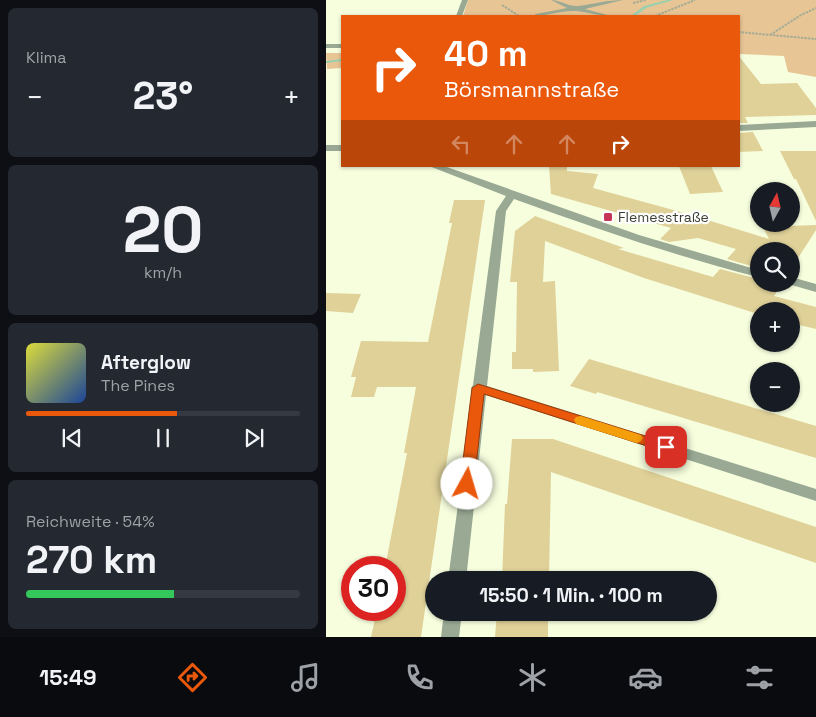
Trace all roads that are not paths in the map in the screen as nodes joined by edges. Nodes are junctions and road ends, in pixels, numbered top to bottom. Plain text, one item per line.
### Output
1 (465, 0) edge
2 (554, 0) edge
3 (620, 0) edge
4 (576, 9) junction
5 (459, 15) edge
6 (542, 15) edge
7 (603, 15) edge
8 (326, 46) edge
9 (341, 46) edge
10 (816, 124) edge
11 (740, 128) edge
12 (326, 148) edge
13 (341, 148) edge
14 (437, 167) edge
15 (512, 195) junction
16 (750, 271) edge
17 (800, 284) edge
18 (816, 288) edge
19 (478, 388) junction
20 (816, 495) edge
21 (458, 571) edge
22 (452, 621) edge
23 (450, 637) edge

1 - 5 lane
2 - 4 street
3 - 4 street
4 - 6 street
4 - 7 street
8 - 9 street
10 - 11 street
12 - 13 street
14 - 15 street
15 - 16 street
15 - 19 street
17 - 18 street
19 - 20 street
19 - 21 street
22 - 23 street

